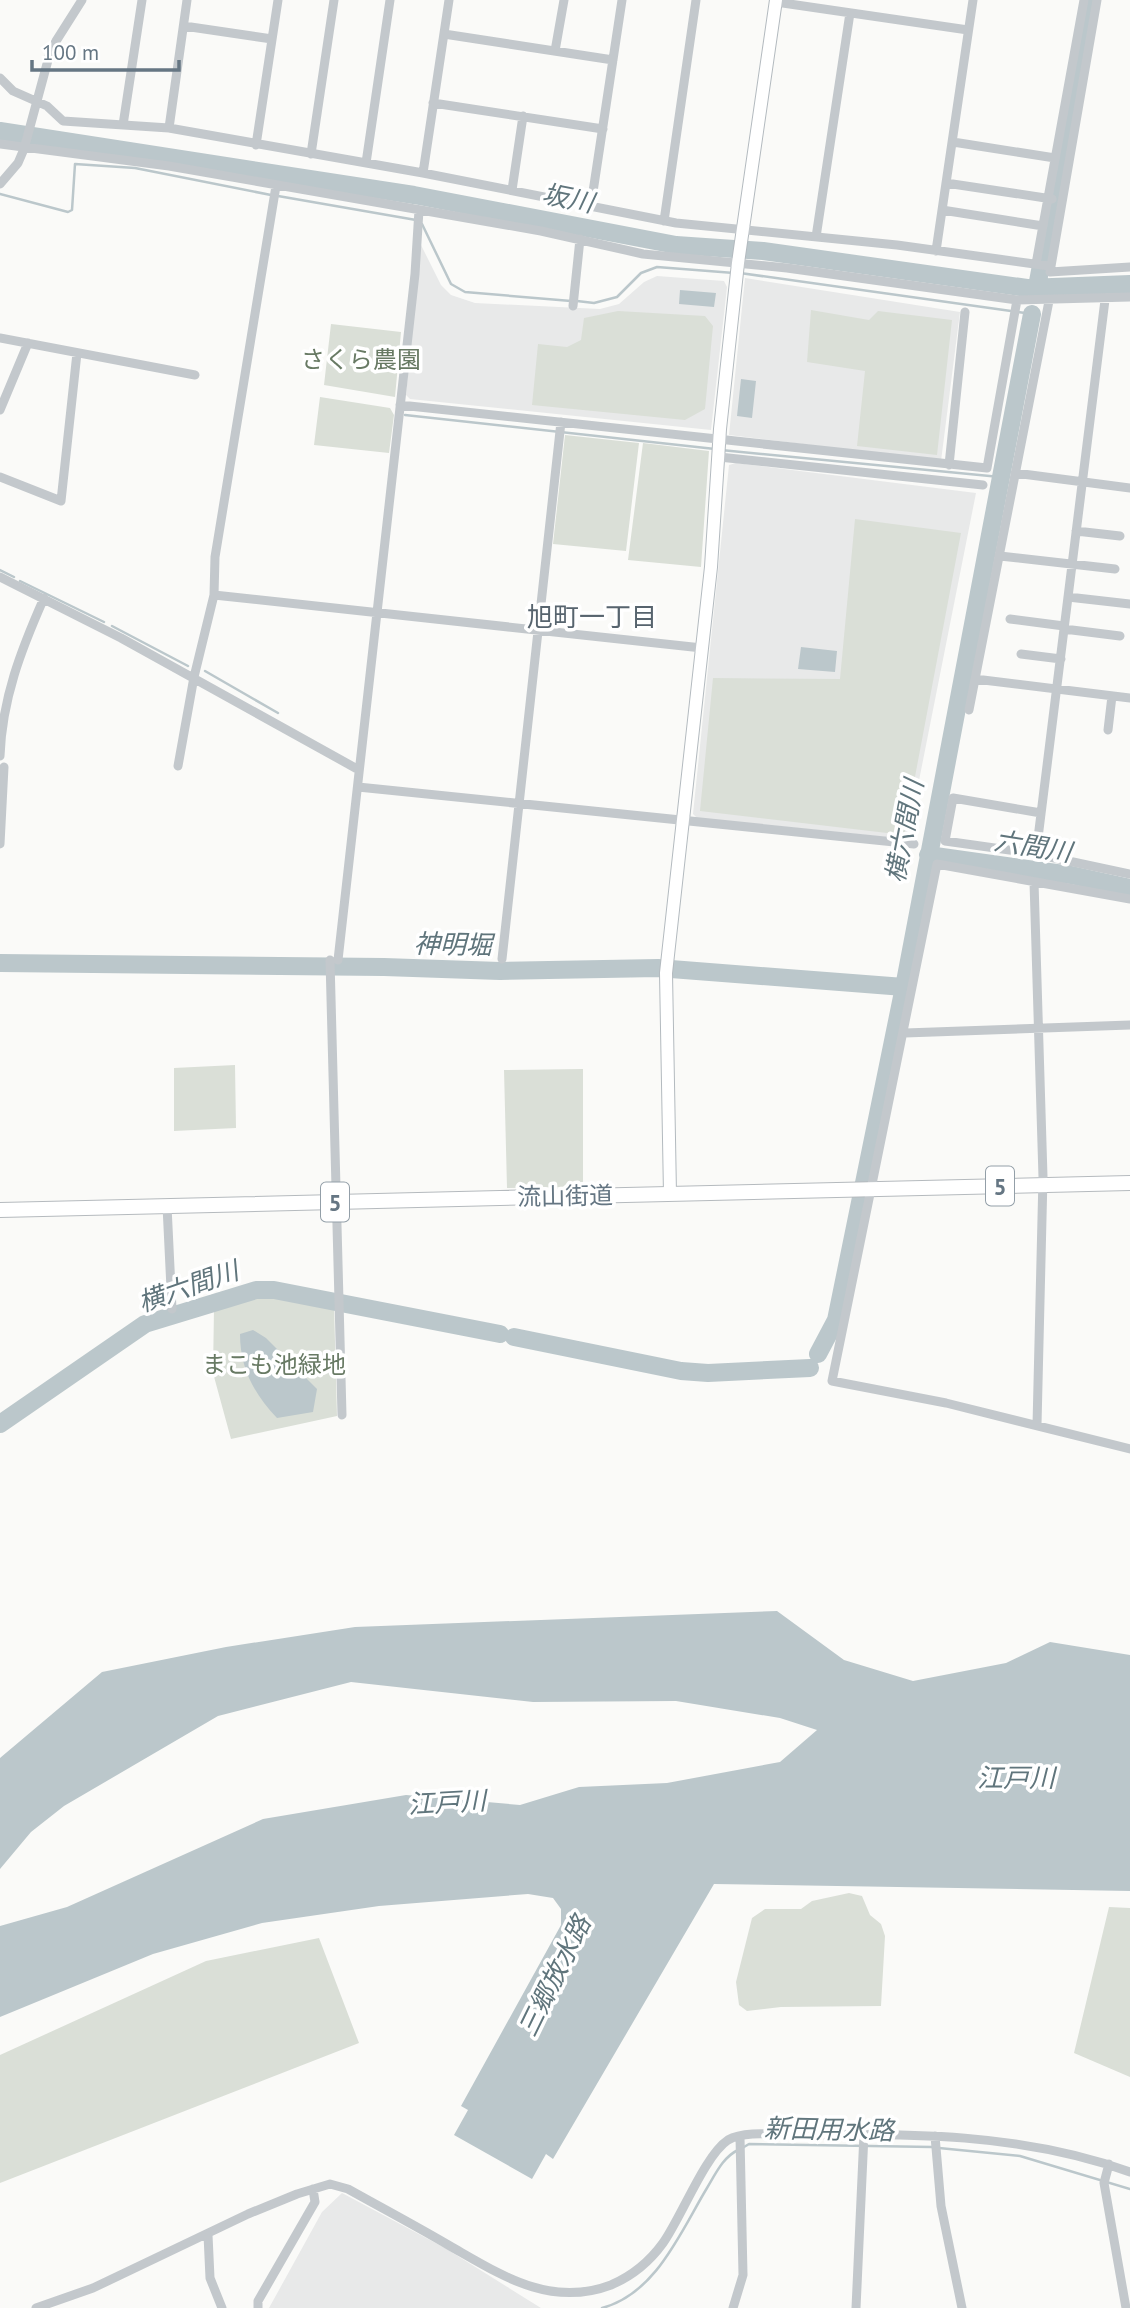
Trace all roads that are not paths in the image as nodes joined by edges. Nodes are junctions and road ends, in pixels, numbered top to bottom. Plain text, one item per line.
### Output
1 (82, 0) edge
2 (142, 0) edge
3 (187, 0) edge
4 (278, 0) edge
5 (334, 0) edge
6 (390, 0) edge
7 (449, 0) edge
8 (564, 0) edge
9 (622, 0) edge
10 (696, 0) edge
11 (973, 0) edge
12 (1081, 0) edge
13 (1097, 0) edge
14 (776, 1) edge
15 (850, 13) junction
16 (184, 26) junction
17 (968, 30) junction
18 (444, 34) junction
19 (272, 39) junction
20 (555, 51) junction
21 (613, 60) junction
22 (0, 78) edge
23 (37, 100) junction
24 (433, 103) junction
25 (523, 117) junction
26 (123, 125) junction
27 (169, 128) junction
28 (603, 129) junction
29 (953, 142) junction
30 (0, 144) edge
31 (256, 145) junction
32 (24, 148) junction
33 (311, 154) junction
34 (1055, 158) junction
35 (366, 163) junction
36 (422, 173) junction
37 (946, 183) junction
38 (0, 184) edge
39 (512, 190) junction
40 (275, 192) junction
41 (1048, 198) junction
42 (1061, 200) junction
43 (591, 205) junction
44 (942, 210) junction
45 (419, 213) junction
46 (664, 220) junction
47 (1043, 226) junction
48 (741, 234) junction
49 (816, 237) junction
50 (580, 239) junction
51 (936, 251) junction
52 (738, 262) junction
53 (1044, 265) junction
54 (1130, 267) edge
55 (1130, 297) edge
56 (1021, 300) junction
57 (1105, 300) junction
58 (1046, 301) junction
59 (573, 306) dead end
60 (965, 312) dead end
61 (0, 338) edge
62 (28, 343) junction
63 (77, 353) junction
64 (195, 374) dead end
65 (400, 405) junction
66 (0, 410) edge
67 (561, 422) junction
68 (719, 439) junction
69 (719, 457) junction
70 (883, 458) junction
71 (949, 465) junction
72 (1015, 473) junction
73 (881, 474) junction
74 (0, 477) edge
75 (1082, 482) junction
76 (983, 485) dead end
77 (1130, 488) edge
78 (1076, 531) junction
79 (1120, 537) dead end
80 (1000, 556) junction
81 (1072, 565) junction
82 (1115, 569) dead end
83 (0, 578) edge
84 (214, 595) junction
85 (1068, 597) junction
86 (44, 598) junction
87 (1130, 604) edge
88 (377, 614) junction
89 (1010, 619) dead end
90 (1064, 627) junction
91 (538, 631) junction
92 (1120, 636) dead end
93 (702, 648) junction
94 (1021, 654) dead end
95 (1060, 659) junction
96 (194, 677) junction
97 (975, 679) junction
98 (1057, 689) junction
99 (1112, 696) junction
100 (1130, 698) edge
101 (969, 710) dead end
102 (1108, 730) dead end
103 (0, 756) edge
104 (178, 766) dead end
105 (4, 767) dead end
106 (359, 770) junction
107 (358, 787) junction
108 (519, 803) junction
109 (1041, 813) junction
110 (684, 820) junction
111 (0, 844) edge
112 (914, 844) dead end
113 (1036, 854) junction
114 (1130, 874) edge
115 (1034, 882) junction
116 (1130, 899) edge
117 (502, 959) dead end
118 (1130, 1025) edge
119 (1039, 1029) junction
120 (905, 1033) junction
121 (1130, 1183) edge
122 (1042, 1185) junction
123 (871, 1189) junction
124 (670, 1194) junction
125 (336, 1202) junction
126 (167, 1206) junction
127 (0, 1210) edge
128 (172, 1309) dead end
129 (342, 1415) dead end
130 (1037, 1425) junction
131 (1130, 1449) edge
132 (863, 2134) junction
133 (935, 2136) junction
134 (740, 2137) junction
135 (1109, 2164) junction
136 (1130, 2172) edge
137 (313, 2189) junction
138 (208, 2235) junction
139 (36, 2308) edge
140 (222, 2308) edge
141 (258, 2308) edge
142 (733, 2308) edge
143 (856, 2308) edge
144 (962, 2308) edge
145 (1126, 2308) edge

1 - 23 street
2 - 26 street
3 - 16 street
4 - 19 street
5 - 33 street
6 - 35 street
7 - 18 street
8 - 20 street
9 - 21 street
10 - 46 street
11 - 17 street
12 - 34 street
13 - 42 street
14 - 15 street
14 - 48 street
15 - 17 street
15 - 49 street
16 - 19 street
16 - 27 street
17 - 29 street
18 - 20 street
18 - 24 street
19 - 31 street
20 - 21 street
21 - 28 street
22 - 23 street
23 - 26 street
23 - 32 street
24 - 25 street
24 - 36 street
25 - 28 street
25 - 39 street
26 - 27 street
27 - 31 street
28 - 43 street
29 - 34 street
29 - 37 street
30 - 32 street
31 - 33 street
32 - 38 street
32 - 40 street
33 - 35 street
34 - 41 street
35 - 36 street
36 - 39 street
37 - 41 street
37 - 44 street
39 - 43 street
40 - 45 street
40 - 84 street
41 - 42 street
41 - 47 street
42 - 53 street
43 - 46 street
44 - 47 street
44 - 51 street
45 - 50 street
45 - 65 street
46 - 48 street
47 - 53 street
48 - 49 street
48 - 52 street
49 - 51 street
50 - 52 street
50 - 59 street
51 - 53 street
52 - 56 street
52 - 68 street
53 - 54 street
55 - 57 street
56 - 58 street
56 - 71 street
57 - 58 street
57 - 75 street
58 - 72 street
60 - 71 street
61 - 62 street
62 - 63 street
62 - 66 street
63 - 64 street
63 - 74 street
65 - 67 street
65 - 88 street
67 - 68 street
67 - 91 street
68 - 69 street
68 - 70 street
69 - 73 street
69 - 93 street
70 - 71 street
70 - 73 street
72 - 75 street
72 - 80 street
73 - 76 street
75 - 77 street
75 - 78 street
78 - 79 street
78 - 81 street
80 - 81 street
80 - 97 street
81 - 82 street
81 - 85 street
83 - 86 street
84 - 88 street
84 - 96 street
85 - 87 street
85 - 90 street
86 - 96 street
86 - 103 street
88 - 91 street
88 - 106 street
89 - 90 street
90 - 92 street
90 - 95 street
91 - 93 street
91 - 108 street
93 - 110 street
94 - 95 street
95 - 98 street
96 - 104 street
96 - 106 street
97 - 98 street
97 - 101 street
98 - 99 street
98 - 109 street
99 - 100 street
99 - 102 street
105 - 111 street
106 - 107 street
107 - 108 street
107 - 125 street
108 - 110 street
108 - 117 street
109 - 113 street
109 - 113 street
110 - 112 street
110 - 124 street
113 - 114 street
115 - 116 street
115 - 119 street
115 - 120 street
118 - 119 street
119 - 120 street
119 - 122 street
120 - 123 street
121 - 122 main road, 流山街道 / 5
122 - 123 main road, 流山街道 / 5
122 - 130 street
123 - 124 main road, 流山街道 / 5
123 - 130 street
124 - 125 main road, 流山街道 / 5
125 - 126 main road, 流山街道 / 5
125 - 129 street
126 - 127 main road, 流山街道 / 5
126 - 128 street
130 - 131 street
132 - 133 street
132 - 134 street
132 - 143 street
133 - 135 street
133 - 144 street
134 - 137 street
134 - 142 street
135 - 136 street
135 - 145 street
137 - 138 street
137 - 141 street
138 - 139 street
138 - 140 street

